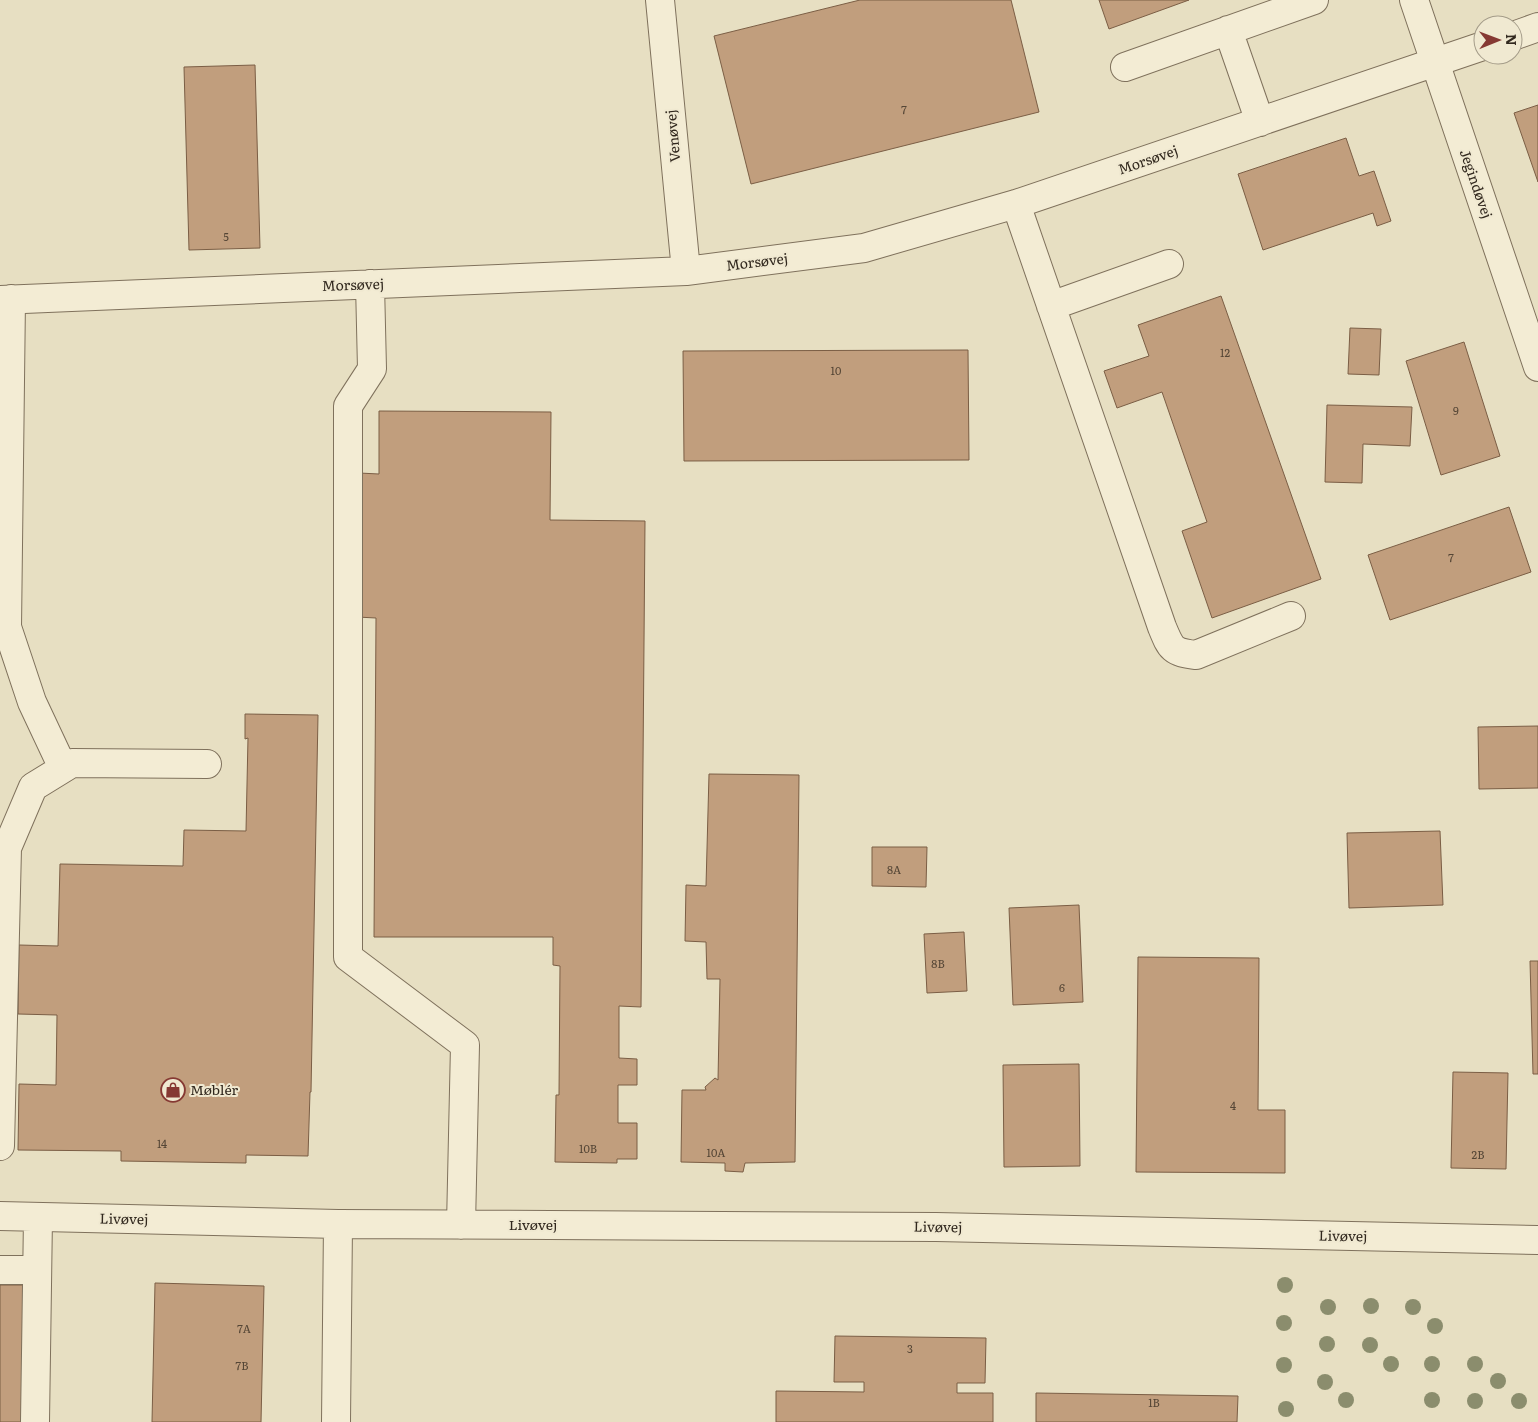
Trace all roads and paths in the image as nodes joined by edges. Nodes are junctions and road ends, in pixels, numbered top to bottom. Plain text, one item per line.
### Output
1 (660, 0) edge
2 (1314, 0) edge
3 (1414, 0) edge
4 (1538, 27) edge
5 (1228, 30) junction
6 (1523, 32) edge
7 (1473, 50) edge
8 (1435, 63) junction
9 (1125, 67) dead end
10 (1260, 122) junction
11 (1016, 204) junction
12 (1169, 264) dead end
13 (686, 271) junction
14 (370, 284) junction
15 (6, 300) edge
16 (1051, 306) junction
17 (1538, 367) edge
18 (1291, 616) dead end
19 (207, 764) dead end
20 (64, 768) junction
21 (0, 1146) edge
22 (0, 1216) edge
23 (38, 1217) junction
24 (338, 1224) junction
25 (461, 1225) junction
26 (1538, 1240) edge
27 (0, 1270) edge
28 (37, 1270) junction
29 (34, 1422) edge
30 (336, 1422) edge

1 - 13 street, Venøvej
2 - 5 street
3 - 8 street, Jegindøvej
4 - 6 street
5 - 9 street
5 - 10 street
7 - 8 street, Morsøvej
8 - 10 street, Morsøvej
8 - 17 street, Jegindøvej
10 - 11 street, Morsøvej
11 - 13 street, Morsøvej
11 - 16 street
12 - 16 street
13 - 14 street, Morsøvej
14 - 15 street, Morsøvej
14 - 25 street
15 - 20 street
16 - 18 street
19 - 20 street
20 - 21 street
22 - 23 street, Livøvej
23 - 24 street, Livøvej
23 - 28 street
24 - 25 street, Livøvej
24 - 30 street
25 - 26 street, Livøvej
27 - 28 street
28 - 29 street

